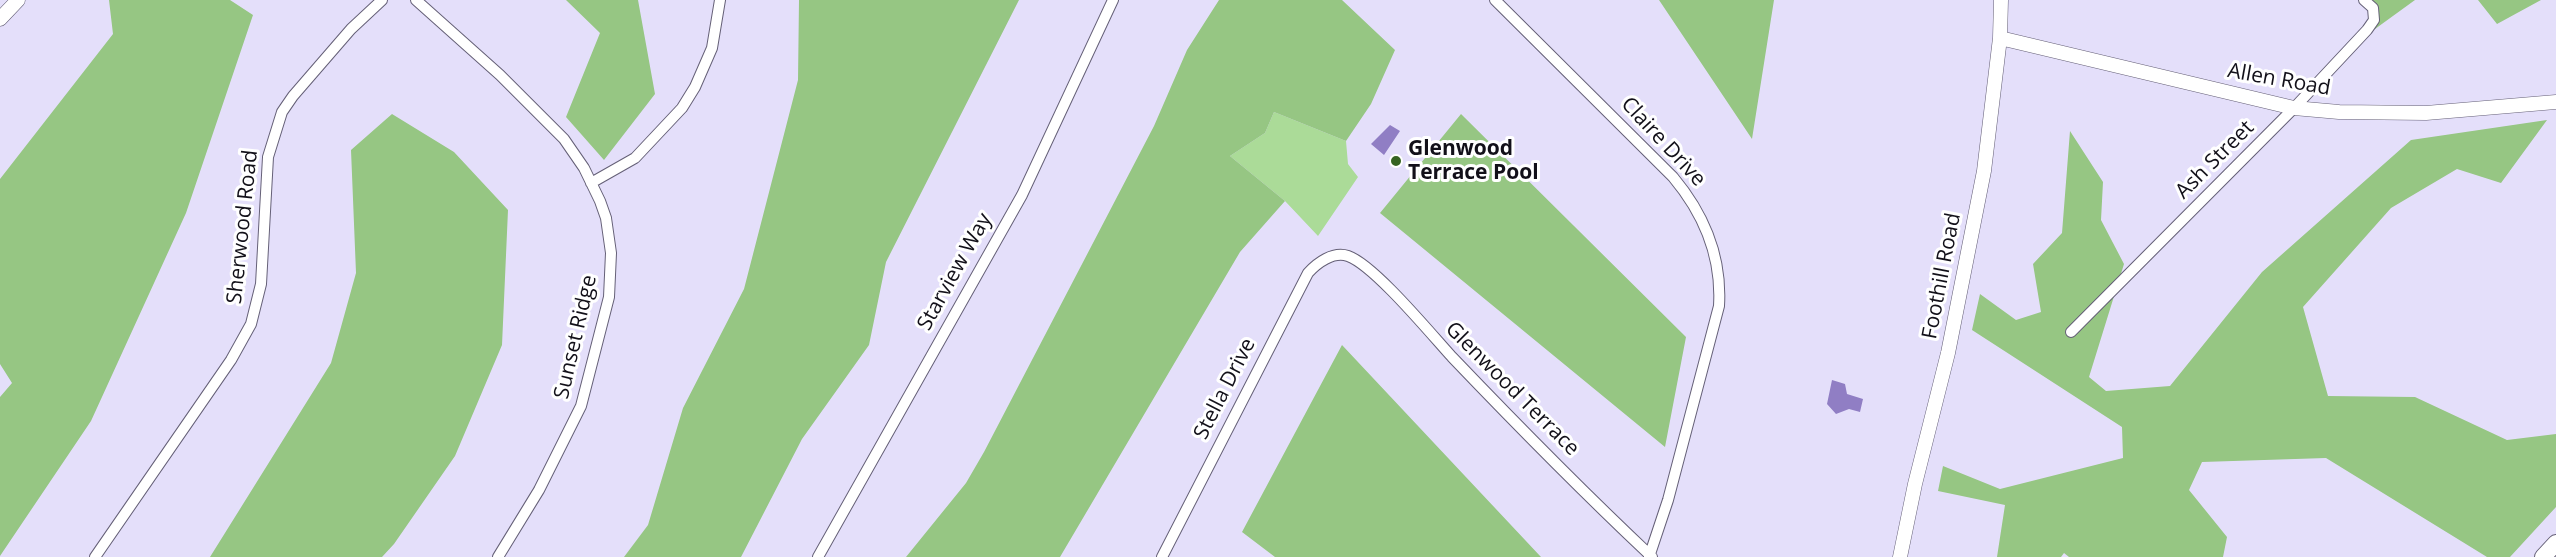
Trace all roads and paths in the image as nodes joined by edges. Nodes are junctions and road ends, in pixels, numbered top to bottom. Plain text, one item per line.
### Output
1 (18, 0) edge
2 (381, 0) edge
3 (416, 0) edge
4 (720, 0) edge
5 (1113, 0) edge
6 (1495, 0) edge
7 (2001, 0) edge
8 (2368, 4) edge
9 (0, 20) edge
10 (2000, 38) junction
11 (2556, 102) edge
12 (2294, 108) junction
13 (591, 183) junction
14 (1339, 255) joint
15 (2071, 332) dead end
16 (2556, 543) edge
17 (1650, 556) edge
18 (95, 557) edge
19 (498, 557) edge
20 (818, 557) edge
21 (1162, 557) edge
22 (1900, 557) edge
23 (2543, 557) edge

1 - 9 street
2 - 18 street, Sherwood Road
3 - 13 street, Sunset Ridge
4 - 13 street
5 - 20 street, Starview Way
6 - 17 street, Claire Drive
7 - 10 street, Foothill Road
8 - 12 street, Ash Street
10 - 12 street, Allen Road
10 - 22 street, Foothill Road
11 - 12 street, Allen Road
12 - 15 street, Ash Street
13 - 19 street, Sunset Ridge
14 - 17 street, Glenwood Terrace
14 - 21 street, Stella Drive
16 - 23 highway

